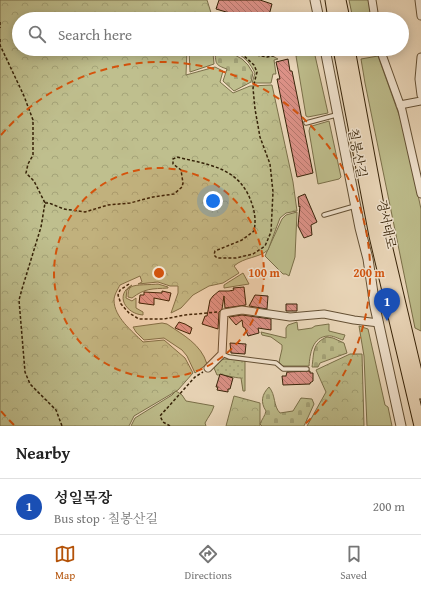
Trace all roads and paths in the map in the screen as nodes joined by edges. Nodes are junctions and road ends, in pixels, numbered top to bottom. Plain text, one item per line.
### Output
1 (315, 0) edge
2 (331, 0) edge
3 (340, 0) edge
4 (372, 0) edge
5 (419, 0) edge
6 (318, 12) edge
7 (333, 12) edge
8 (343, 12) edge
9 (374, 12) edge
10 (421, 16) edge
11 (0, 22) edge
12 (0, 28) edge
13 (0, 39) edge
14 (243, 56) edge
15 (325, 56) edge
16 (340, 56) edge
17 (350, 56) edge
18 (382, 56) edge
19 (421, 57) edge
20 (421, 95) edge
21 (421, 101) edge
22 (400, 105) junction
23 (338, 115) junction
24 (306, 122) dead end
25 (421, 194) edge
26 (45, 203) junction
27 (356, 206) junction
28 (324, 215) dead end
29 (129, 284) dead end
30 (224, 313) junction
31 (379, 323) junction
32 (222, 354) junction
33 (208, 368) joint
34 (307, 368) dead end
35 (421, 393) edge
36 (62, 426) edge
37 (170, 426) edge
38 (401, 426) edge
39 (420, 426) edge

1 - 6 street
2 - 7 main road
3 - 8 main road
4 - 9 street
5 - 10 street
11 - 12 path
13 - 26 path
14 - 26 path
15 - 23 street, 칠봉산길
16 - 39 main road, 경서대로
17 - 35 main road, 경서대로
18 - 22 street
19 - 20 street
21 - 22 street
22 - 25 street
23 - 24 lane
23 - 27 street, 칠봉산길
26 - 36 path
27 - 28 lane
27 - 31 street, 칠봉산길
29 - 30 path
30 - 31 street
30 - 32 street
31 - 38 street, 칠봉산길
32 - 33 street
32 - 34 lane
33 - 37 path

